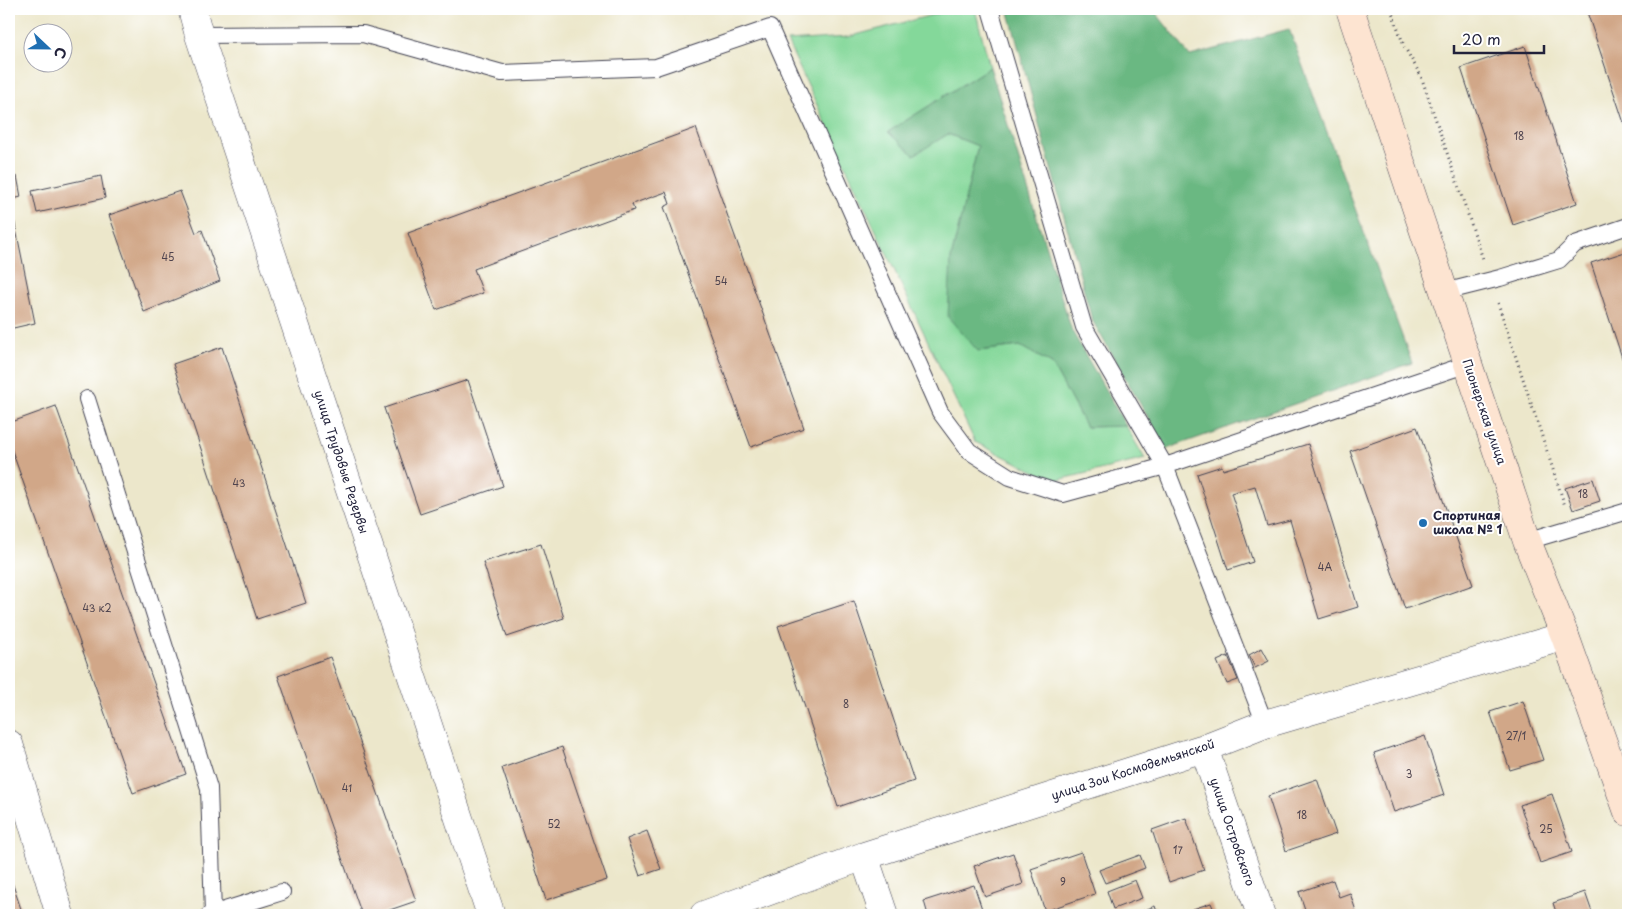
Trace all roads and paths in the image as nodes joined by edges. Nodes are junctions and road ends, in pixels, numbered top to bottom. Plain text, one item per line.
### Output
1 (192, 9) edge
2 (990, 9) edge
3 (1350, 9) edge
4 (200, 35) junction
5 (1628, 226) edge
6 (1444, 292) junction
7 (1468, 364) junction
8 (88, 399) dead end
9 (1165, 466) junction
10 (1628, 511) edge
11 (1527, 541) junction
12 (1565, 636) junction
13 (1266, 724) junction
14 (9, 744) edge
15 (1204, 748) junction
16 (1628, 812) edge
17 (864, 856) junction
18 (282, 892) dead end
19 (211, 914) edge
20 (60, 915) edge
21 (491, 915) edge
22 (704, 915) edge
23 (884, 915) edge
24 (1261, 915) edge

1 - 4 street, улица Трудовые Резервы
2 - 9 lane
3 - 6 street, Пионерская улица
4 - 9 lane
4 - 21 street, улица Трудовые Резервы
5 - 6 lane
6 - 7 street, Пионерская улица
7 - 9 lane
7 - 11 street, Пионерская улица
8 - 19 lane
9 - 13 lane
10 - 11 lane
11 - 12 street, Пионерская улица
12 - 13 street, улица Зои Космодемьянской
12 - 16 street, Пионерская улица
13 - 15 street, улица Зои Космодемьянской
14 - 20 street
15 - 17 street, улица Зои Космодемьянской
15 - 24 street, улица Островского
17 - 22 street, улица Зои Космодемьянской
17 - 23 street
18 - 19 lane

